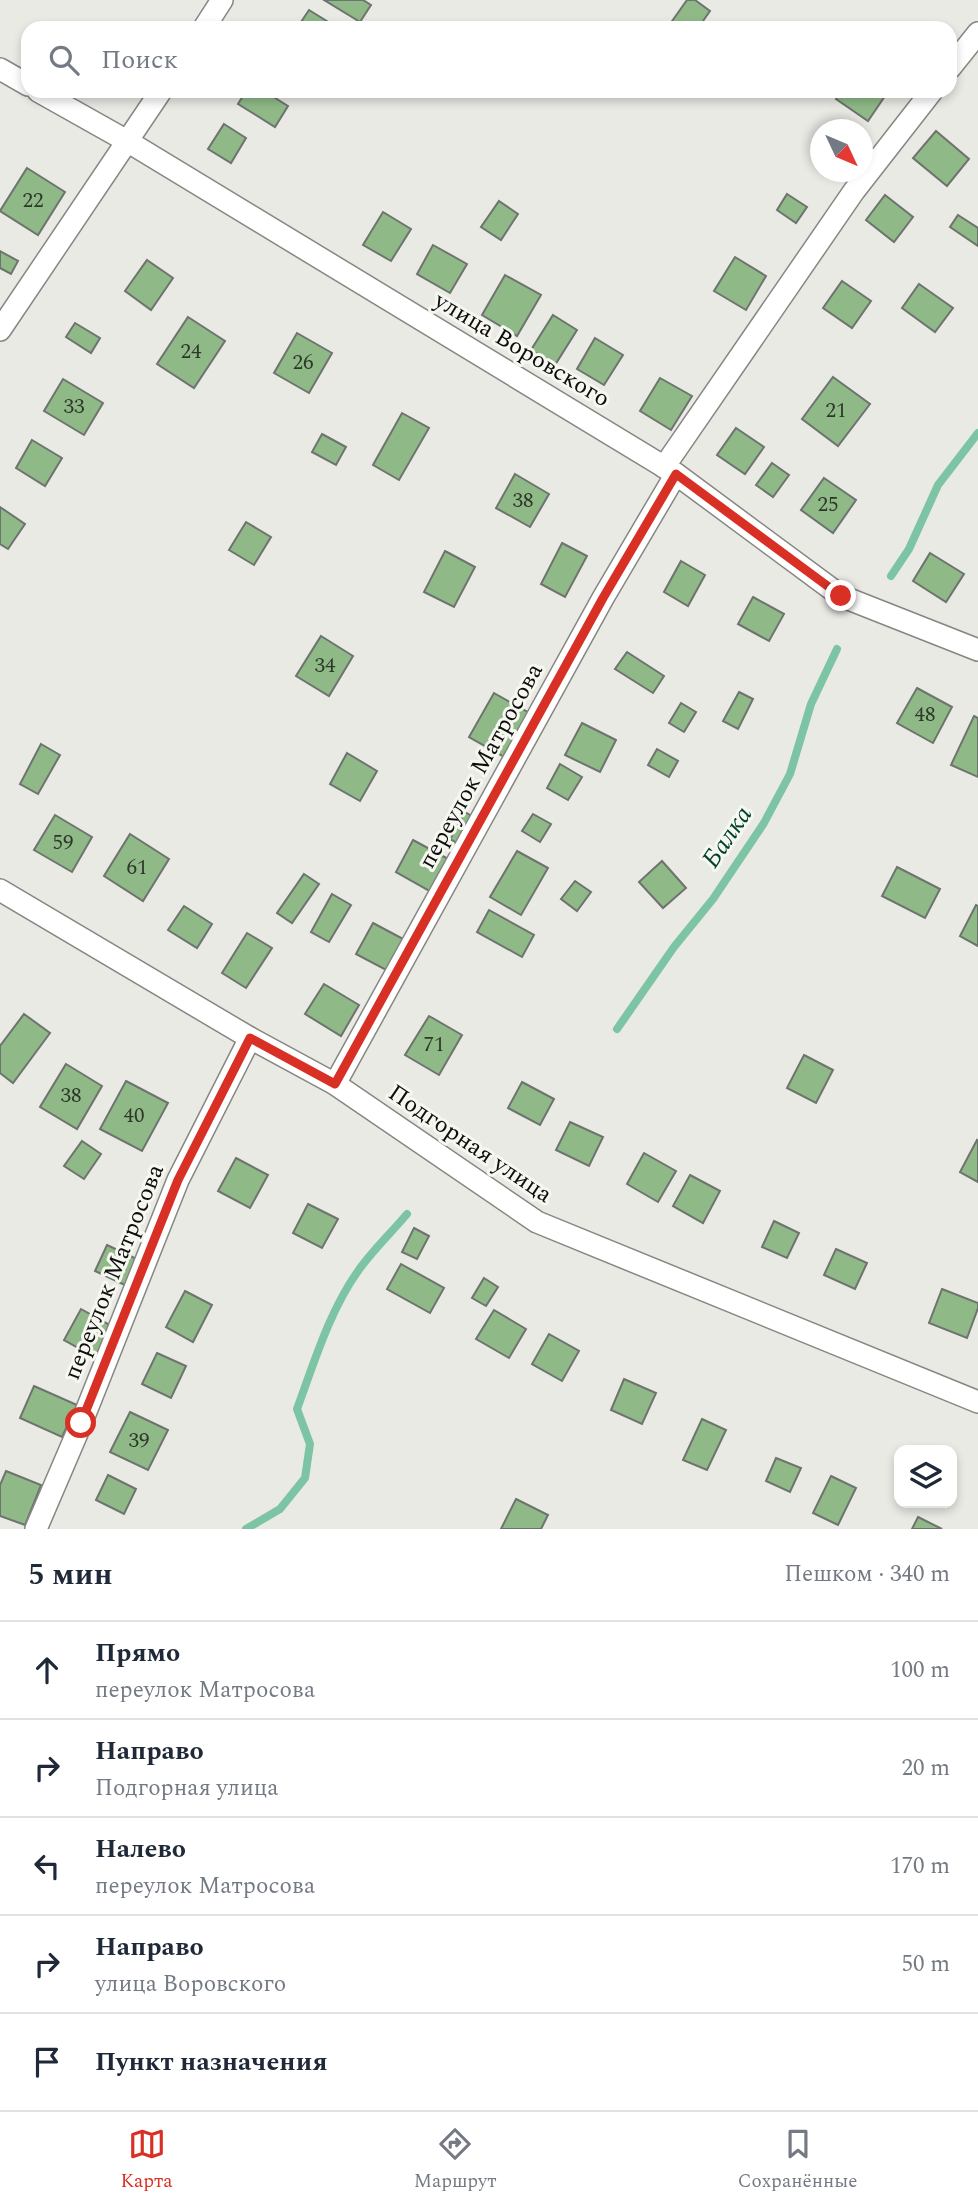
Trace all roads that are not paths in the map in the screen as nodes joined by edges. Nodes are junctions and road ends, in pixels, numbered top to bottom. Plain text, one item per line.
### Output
1 (222, 0) edge
2 (208, 21) edge
3 (978, 33) edge
4 (957, 59) edge
5 (0, 69) edge
6 (21, 81) edge
7 (50, 98) edge
8 (156, 98) edge
9 (927, 98) edge
10 (127, 141) junction
11 (0, 330) edge
12 (670, 471) junction
13 (978, 650) edge
14 (0, 890) edge
15 (250, 1038) junction
16 (335, 1084) junction
17 (978, 1402) edge
18 (37, 1529) edge

1 - 2 street
3 - 4 street
5 - 6 street
7 - 10 street, улица Воровского
8 - 10 street
9 - 12 street, переулок Матросова
10 - 11 street
10 - 12 street, улица Воровского
12 - 13 street, улица Воровского
12 - 16 street, переулок Матросова
14 - 15 street, Подгорная улица
15 - 16 street, Подгорная улица
15 - 18 street, переулок Матросова
16 - 17 street, Подгорная улица

